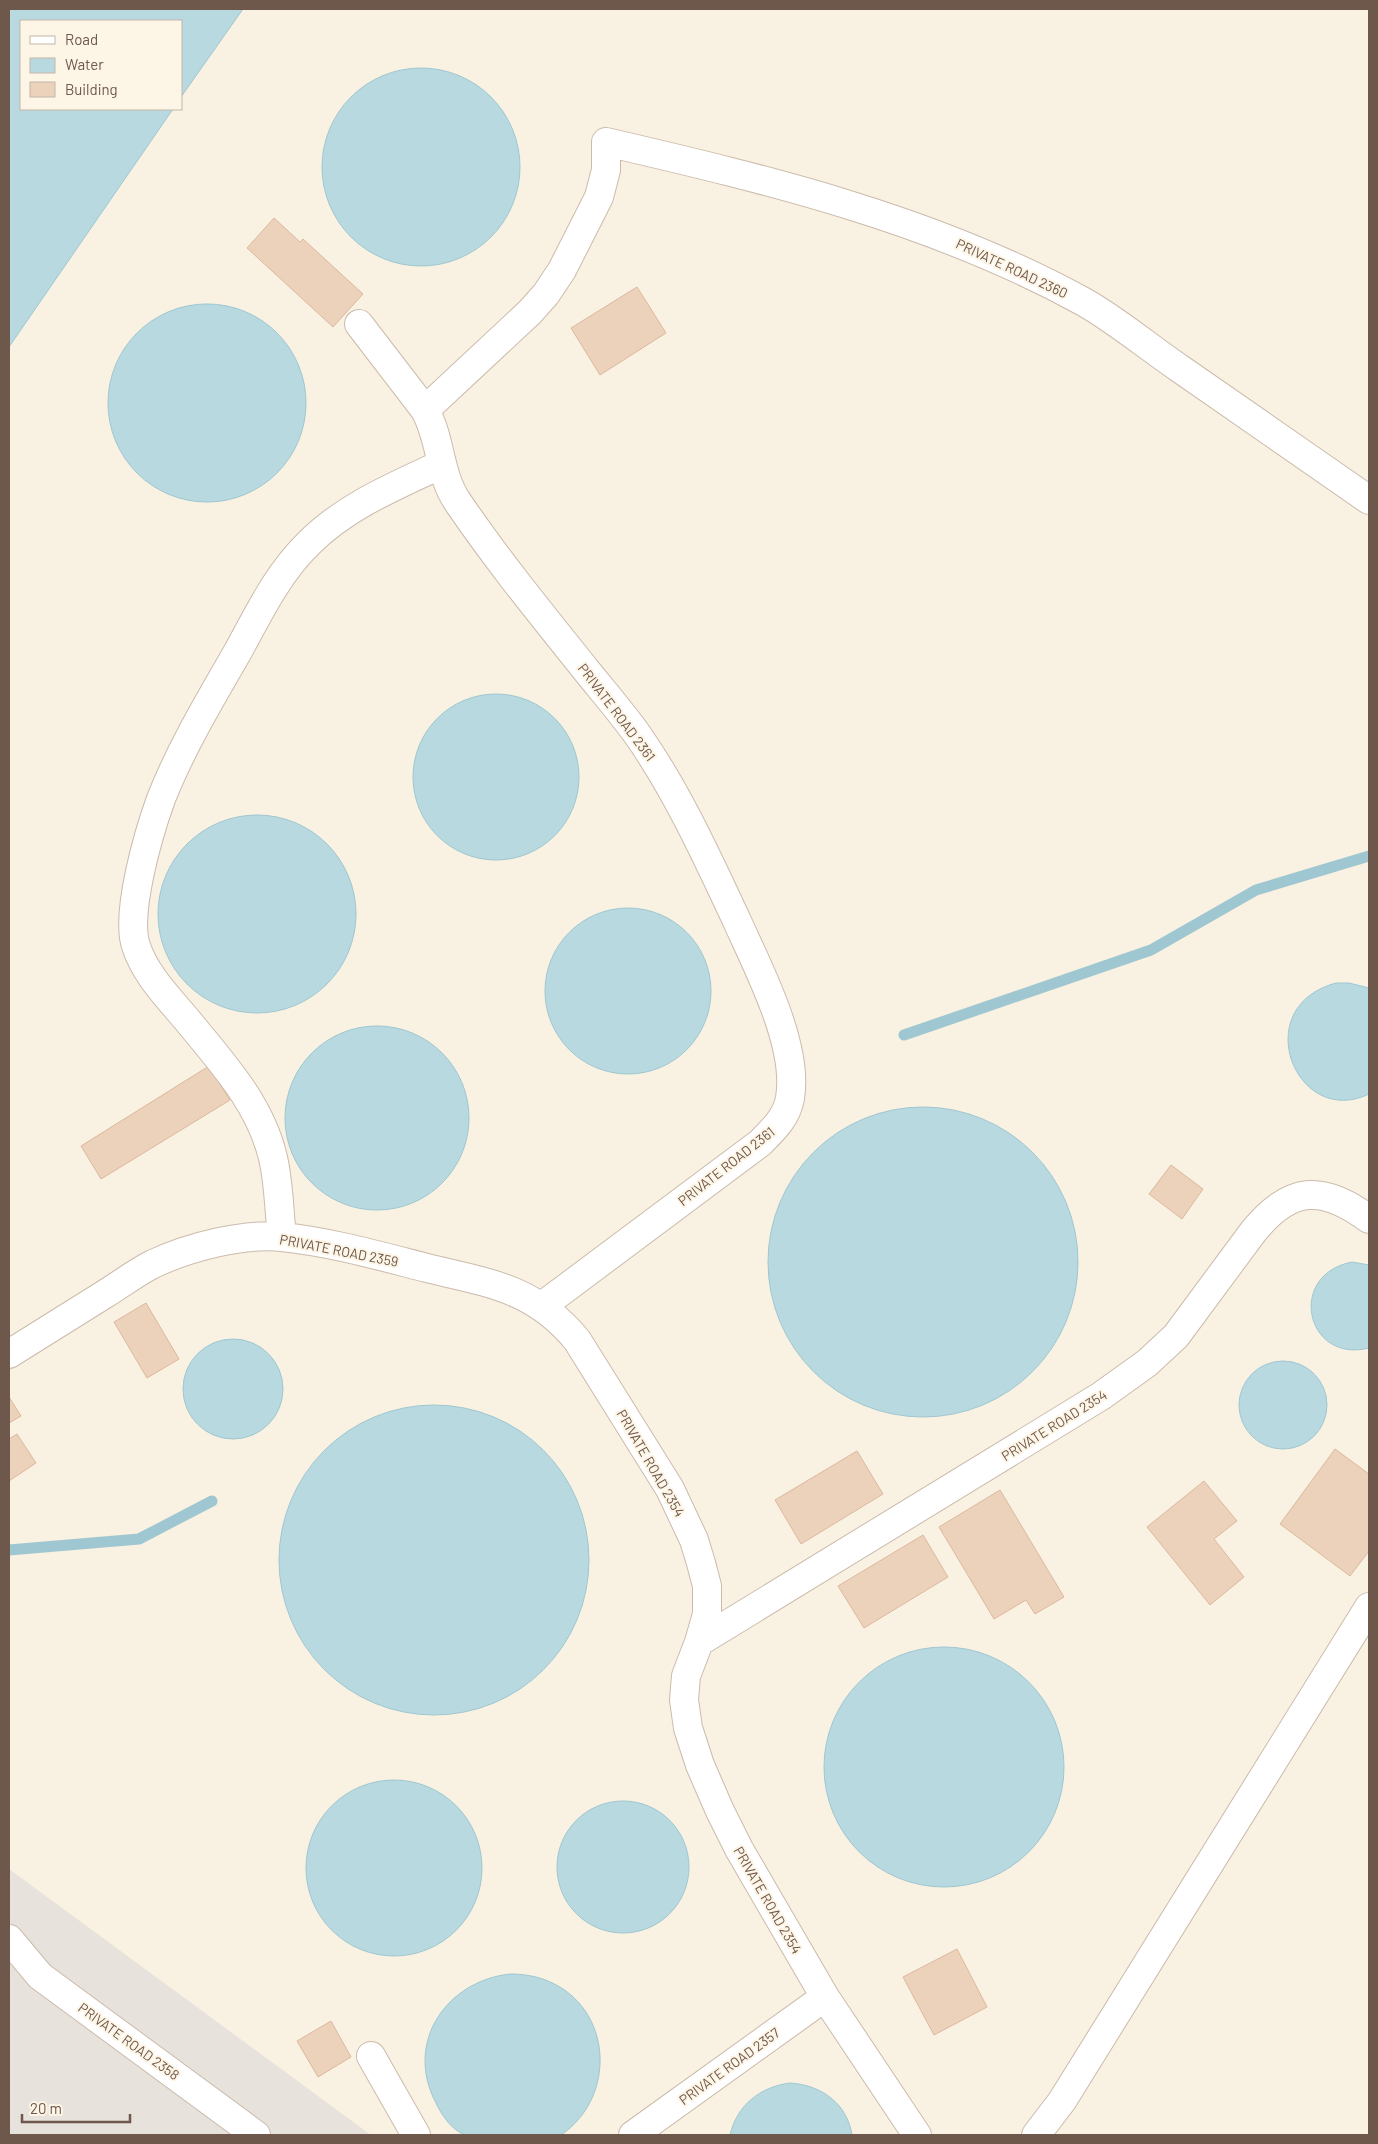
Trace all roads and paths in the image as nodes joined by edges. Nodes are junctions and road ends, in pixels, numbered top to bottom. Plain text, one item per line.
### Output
1 (359, 324) dead end
2 (425, 410) junction
3 (442, 464) junction
4 (1369, 500) edge
5 (1369, 1219) edge
6 (282, 1237) junction
7 (542, 1306) junction
8 (9, 1354) edge
9 (1369, 1607) edge
10 (699, 1642) junction
11 (9, 1939) edge
12 (825, 1997) junction
13 (371, 2056) dead end
14 (256, 2135) edge
15 (416, 2135) edge
16 (633, 2135) edge
17 (917, 2135) edge
18 (1036, 2135) edge

1 - 2 lane, PRIVATE ROAD 2361
2 - 3 lane, PRIVATE ROAD 2361
2 - 4 lane, PRIVATE ROAD 2360
3 - 6 lane
3 - 7 lane, PRIVATE ROAD 2361
5 - 10 lane, PRIVATE ROAD 2354
6 - 7 lane, PRIVATE ROAD 2359
6 - 8 lane, PRIVATE ROAD 2359
7 - 10 lane, PRIVATE ROAD 2354
9 - 18 lane
10 - 12 lane, PRIVATE ROAD 2354
11 - 14 lane, PRIVATE ROAD 2358
12 - 16 lane, PRIVATE ROAD 2357
12 - 17 lane, PRIVATE ROAD 2354
13 - 15 lane

